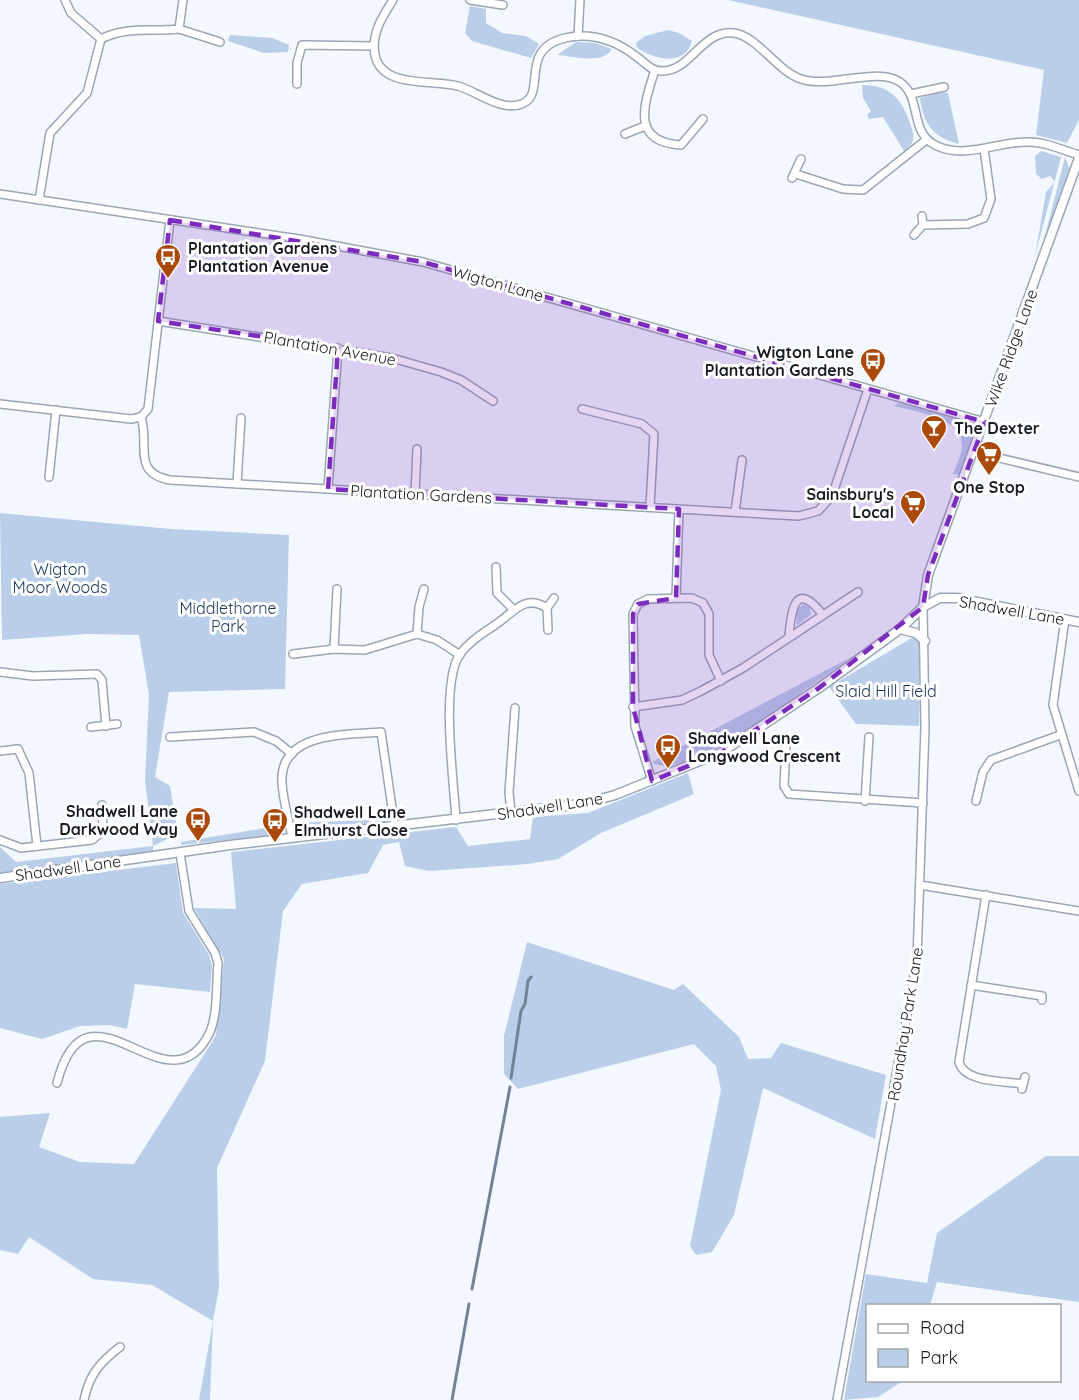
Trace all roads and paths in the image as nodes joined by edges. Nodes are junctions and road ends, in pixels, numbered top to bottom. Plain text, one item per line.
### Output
1 (65, 0) edge
2 (183, 0) edge
3 (393, 0) edge
4 (470, 0) edge
5 (580, 0) edge
6 (503, 5) dead end
7 (179, 29) junction
8 (578, 36) junction
9 (101, 39) junction
10 (220, 42) dead end
11 (373, 46) junction
12 (655, 70) junction
13 (297, 84) dead end
14 (944, 87) dead end
15 (911, 94) junction
16 (702, 119) dead end
17 (645, 126) junction
18 (625, 134) dead end
19 (926, 140) junction
20 (984, 149) junction
21 (1079, 157) edge
22 (801, 159) dead end
23 (0, 194) edge
24 (39, 200) junction
25 (922, 216) dead end
26 (170, 220) junction
27 (923, 225) junction
28 (914, 236) dead end
29 (158, 321) junction
30 (338, 348) junction
31 (868, 389) junction
32 (494, 401) dead end
33 (0, 404) edge
34 (582, 409) dead end
35 (56, 410) junction
36 (141, 417) junction
37 (241, 417) dead end
38 (985, 422) junction
39 (417, 449) dead end
40 (975, 452) junction
41 (742, 460) dead end
42 (49, 477) dead end
43 (1079, 477) edge
44 (237, 484) junction
45 (328, 489) junction
46 (415, 494) junction
47 (650, 507) junction
48 (679, 509) junction
49 (735, 512) junction
50 (496, 567) dead end
51 (337, 589) dead end
52 (424, 589) dead end
53 (858, 592) dead end
54 (554, 598) dead end
55 (676, 598) junction
56 (924, 607) junction
57 (547, 608) junction
58 (513, 609) junction
59 (823, 615) junction
60 (1078, 619) edge
61 (1065, 620) junction
62 (900, 629) junction
63 (548, 630) dead end
64 (417, 634) junction
65 (789, 637) junction
66 (925, 641) junction
67 (334, 649) junction
68 (293, 654) dead end
69 (460, 655) junction
70 (0, 672) edge
71 (721, 681) junction
72 (633, 707) junction
73 (515, 708) dead end
74 (117, 724) dead end
75 (106, 726) junction
76 (91, 727) dead end
77 (1060, 735) junction
78 (170, 737) dead end
79 (784, 737) dead end
80 (869, 737) dead end
81 (0, 751) edge
82 (291, 754) junction
83 (1076, 772) edge
84 (652, 781) junction
85 (1079, 791) edge
86 (866, 801) junction
87 (976, 801) dead end
88 (923, 802) junction
89 (102, 805) dead end
90 (511, 813) junction
91 (456, 819) junction
92 (395, 828) junction
93 (291, 838) junction
94 (0, 840) edge
95 (37, 846) junction
96 (180, 853) junction
97 (0, 878) edge
98 (920, 885) junction
99 (986, 895) junction
100 (1079, 911) edge
101 (971, 985) junction
102 (1042, 1000) dead end
103 (57, 1083) dead end
104 (1023, 1083) dead end
105 (120, 1347) dead end
106 (84, 1400) edge
107 (837, 1400) edge

1 - 9 street
2 - 7 street
3 - 11 street
4 - 6 street
5 - 8 street
7 - 9 street
7 - 10 street
8 - 11 street
8 - 12 street
9 - 24 street
11 - 13 street
12 - 15 street
12 - 17 street
14 - 15 street
15 - 19 street
16 - 17 street
17 - 18 street
19 - 20 street
19 - 22 street
20 - 21 street
20 - 27 street
21 - 38 street, Wike Ridge Lane
23 - 24 street, Wigton Lane
24 - 26 street, Wigton Lane
25 - 27 street
26 - 29 street, Plantation Gardens
26 - 31 street, Wigton Lane
27 - 28 street
29 - 30 street, Plantation Avenue
29 - 36 street, Plantation Gardens
30 - 32 street, Plantation Avenue
30 - 45 street
31 - 38 street, Wigton Lane
31 - 49 street, Plantation Gardens
33 - 35 street
34 - 47 street
35 - 36 street
35 - 42 street
36 - 44 street, Plantation Gardens
37 - 44 street
38 - 40 street, Wike Ridge Lane
39 - 46 street
40 - 43 street
40 - 56 street, Wike Ridge Lane
41 - 49 street
44 - 45 street, Plantation Gardens
45 - 46 street, Plantation Gardens
46 - 47 street, Plantation Gardens
47 - 48 street, Plantation Gardens
48 - 49 street, Plantation Gardens
48 - 55 street
50 - 58 street
51 - 67 street
52 - 64 street
53 - 59 street
54 - 57 street
55 - 71 street
55 - 72 street
56 - 61 street, Shadwell Lane
56 - 62 street, Shadwell Lane
56 - 66 street, Roundhay Park Lane
57 - 58 street
57 - 63 street
58 - 69 street
59 - 65 street
59 - 65 street
60 - 61 street, Shadwell Lane
61 - 77 street
62 - 66 street
62 - 84 street, Shadwell Lane
64 - 67 street
64 - 69 street
65 - 71 street
66 - 88 street, Roundhay Park Lane
67 - 68 street
69 - 91 street
70 - 75 street
71 - 72 street
72 - 84 street
73 - 90 street
74 - 75 street
75 - 76 street
77 - 83 street
77 - 87 street
78 - 82 street
79 - 86 street
80 - 86 street
81 - 95 street
82 - 92 street
82 - 93 street
83 - 85 street
84 - 90 street, Shadwell Lane
86 - 88 street
88 - 98 street, Roundhay Park Lane
89 - 95 street
90 - 91 street, Shadwell Lane
91 - 92 street, Shadwell Lane
92 - 93 street, Shadwell Lane
93 - 96 street, Shadwell Lane
94 - 95 street
96 - 97 street, Shadwell Lane
96 - 103 street
98 - 99 street
98 - 107 street, Roundhay Park Lane
99 - 100 street
99 - 101 street
101 - 102 street
101 - 104 street
105 - 106 street

